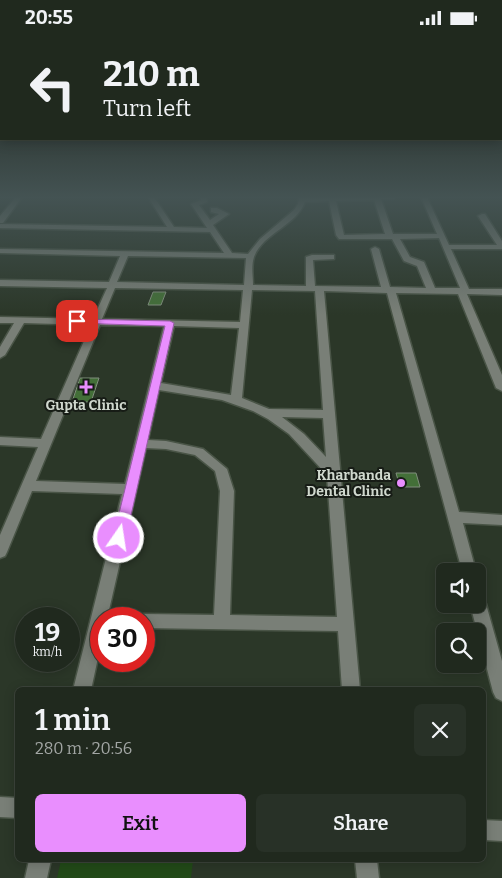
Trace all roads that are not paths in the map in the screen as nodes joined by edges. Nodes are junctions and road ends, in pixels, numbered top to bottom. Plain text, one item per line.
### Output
1 (217, 236) edge
2 (267, 236) edge
3 (341, 236) edge
4 (425, 236) edge
5 (442, 236) edge
6 (495, 236) edge
7 (392, 237) junction
8 (446, 247) junction
9 (502, 247) edge
10 (375, 249) dead end
11 (0, 251) edge
12 (125, 254) junction
13 (230, 255) junction
14 (250, 256) junction
15 (331, 257) dead end
16 (0, 283) edge
17 (112, 285) junction
18 (248, 287) junction
19 (315, 289) junction
20 (388, 290) junction
21 (432, 291) junction
22 (464, 291) junction
23 (502, 292) edge
24 (0, 320) edge
25 (20, 320) junction
26 (96, 322) junction
27 (170, 323) junction
28 (244, 325) junction
29 (0, 355) edge
30 (155, 386) junction
31 (502, 388) edge
32 (236, 399) junction
33 (266, 413) junction
34 (328, 413) junction
35 (0, 441) edge
36 (46, 443) junction
37 (141, 444) junction
38 (333, 473) junction
39 (28, 486) junction
40 (131, 489) junction
41 (454, 517) junction
42 (502, 520) edge
43 (0, 552) edge
44 (466, 563) edge
45 (103, 607) edge
46 (481, 613) edge
47 (155, 621) edge
48 (222, 622) junction
49 (346, 624) junction
50 (90, 659) edge
51 (499, 673) edge
52 (83, 687) edge
53 (351, 687) edge
54 (502, 693) edge
55 (0, 807) edge
56 (15, 808) edge
57 (486, 830) edge
58 (502, 831) edge
59 (40, 862) edge
60 (366, 862) edge
61 (36, 878) edge
62 (368, 878) edge

1 - 13 street
2 - 14 street
3 - 7 street
4 - 7 street
5 - 8 street
6 - 9 street
7 - 21 street
8 - 9 street
8 - 22 street
10 - 20 street
11 - 12 street
12 - 13 street
12 - 17 street
13 - 14 street
14 - 18 street
15 - 19 street
16 - 17 street
17 - 18 street
17 - 26 street
18 - 19 street
18 - 28 street
19 - 20 street
19 - 34 street
20 - 21 street
20 - 41 street
21 - 22 street
22 - 23 street
22 - 31 street
24 - 25 street
25 - 26 street
25 - 29 street
26 - 27 street
26 - 36 street
27 - 28 street
27 - 30 street
28 - 32 street
30 - 32 street
30 - 37 street
32 - 33 street
33 - 34 street
33 - 38 street
34 - 38 street
35 - 36 street
36 - 39 street
37 - 40 street
37 - 48 street
38 - 49 street
39 - 40 street
39 - 43 street
40 - 45 street
41 - 42 street
41 - 44 street
46 - 51 street
47 - 48 street
48 - 49 street
49 - 53 street
50 - 52 street
51 - 54 street
55 - 56 street
57 - 58 street
59 - 61 street
60 - 62 street

